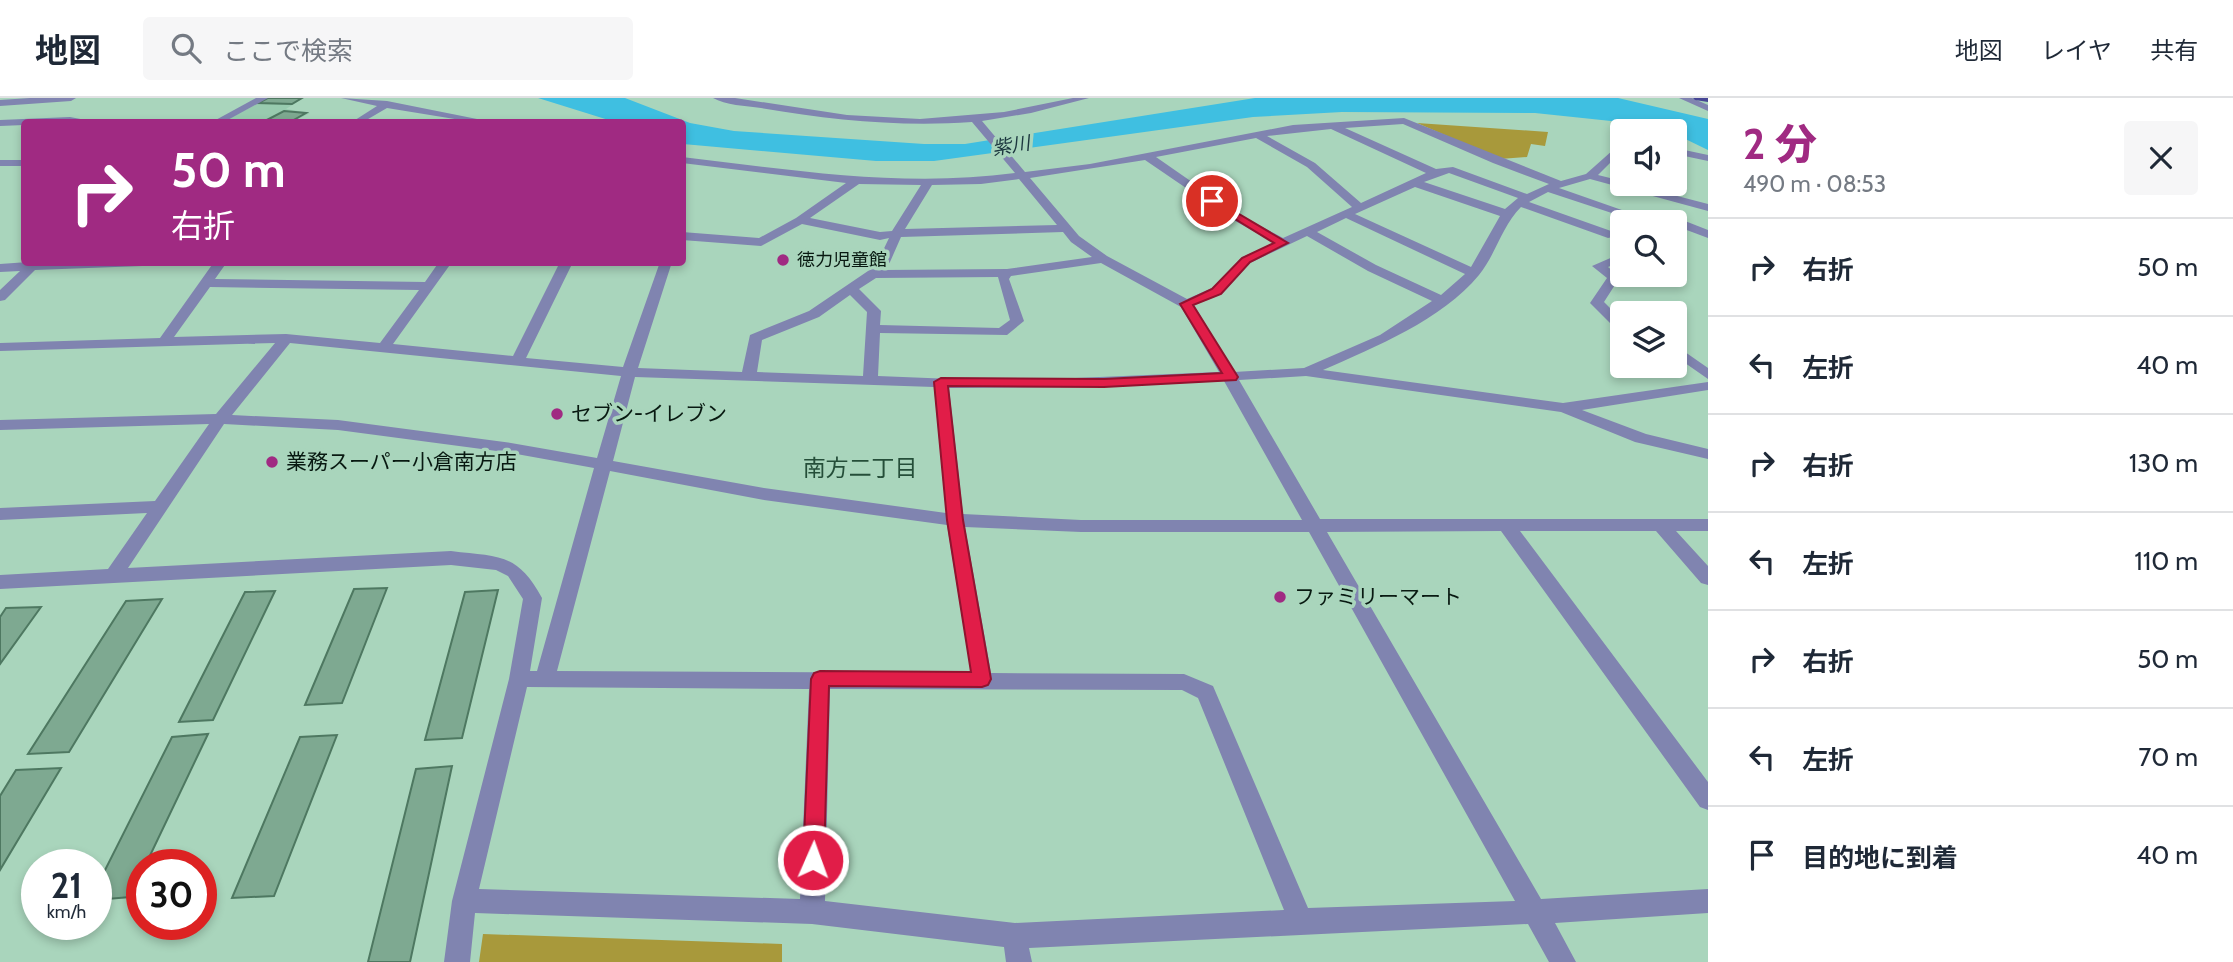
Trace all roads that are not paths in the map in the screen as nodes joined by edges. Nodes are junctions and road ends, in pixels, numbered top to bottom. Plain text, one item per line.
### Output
1 (71, 98) edge
2 (263, 98) edge
3 (346, 98) edge
4 (718, 98) edge
5 (1084, 98) edge
6 (1684, 98) edge
7 (1698, 98) edge
8 (1708, 99) edge
9 (387, 104) junction
10 (3, 105) edge
11 (1708, 108) edge
12 (223, 119) edge
13 (361, 119) edge
14 (470, 119) edge
15 (21, 122) edge
16 (976, 122) junction
17 (0, 123) edge
18 (1330, 124) junction
19 (1258, 135) junction
20 (1687, 154) edge
21 (1147, 156) junction
22 (1610, 157) edge
23 (1708, 158) edge
24 (686, 160) edge
25 (0, 163) edge
26 (21, 163) edge
27 (1021, 173) junction
28 (1435, 173) junction
29 (1590, 176) junction
30 (856, 181) junction
31 (928, 183) junction
32 (1415, 183) junction
33 (1563, 185) junction
34 (1547, 188) junction
35 (1522, 199) junction
36 (1708, 208) edge
37 (1361, 209) junction
38 (1610, 210) edge
39 (1507, 214) junction
40 (1348, 215) junction
41 (800, 220) junction
42 (1687, 226) edge
43 (1066, 228) junction
44 (1308, 232) junction
45 (897, 233) junction
46 (1610, 233) edge
47 (1708, 234) edge
48 (686, 236) edge
49 (1283, 243) junction
50 (1103, 259) junction
51 (1610, 262) edge
52 (21, 266) edge
53 (32, 266) edge
54 (218, 266) edge
55 (443, 266) edge
56 (565, 266) edge
57 (665, 266) edge
58 (0, 268) edge
59 (1007, 273) junction
60 (1474, 273) junction
61 (873, 274) junction
62 (1610, 274) edge
63 (206, 283) junction
64 (1610, 283) edge
65 (429, 286) junction
66 (852, 290) junction
67 (0, 297) edge
68 (1442, 301) junction
69 (1186, 304) junction
70 (1610, 315) edge
71 (873, 329) junction
72 (286, 338) junction
73 (165, 340) junction
74 (385, 346) junction
75 (0, 347) edge
76 (1687, 358) edge
77 (518, 360) junction
78 (629, 372) junction
79 (1306, 372) junction
80 (1708, 375) edge
81 (749, 376) junction
82 (1231, 377) junction
83 (870, 380) junction
84 (941, 382) junction
85 (1708, 386) edge
86 (1563, 408) junction
87 (220, 419) junction
88 (0, 425) edge
89 (1708, 454) edge
90 (604, 464) junction
91 (160, 507) junction
92 (0, 514) edge
93 (955, 520) junction
94 (1314, 524) junction
95 (1660, 525) junction
96 (1708, 525) edge
97 (1506, 526) junction
98 (113, 577) junction
99 (1708, 578) edge
100 (0, 582) edge
101 (545, 678) junction
102 (519, 679) junction
103 (820, 679) junction
104 (982, 679) junction
105 (1708, 800) edge
106 (464, 901) junction
107 (1708, 901) edge
108 (811, 912) junction
109 (1534, 912) junction
110 (1301, 921) junction
111 (1015, 936) junction
112 (457, 962) edge
113 (1019, 962) edge
114 (1563, 962) edge

1 - 10 street
2 - 12 street
3 - 9 street
4 - 16 street
5 - 16 street
6 - 11 street
7 - 8 main road
9 - 13 street
9 - 14 street
15 - 17 street
16 - 27 street
18 - 19 street
18 - 28 street
18 - 33 street
19 - 21 street
19 - 37 street
20 - 23 street
21 - 27 street
21 - 49 street
22 - 29 street
24 - 30 street
25 - 26 street
27 - 31 street
27 - 43 street
28 - 32 street
28 - 35 street
29 - 33 street
29 - 36 street
30 - 31 street
30 - 41 street
31 - 45 street
32 - 37 street
32 - 39 street
33 - 34 street
34 - 35 street
34 - 38 street
35 - 39 street
35 - 46 street
37 - 40 street
39 - 60 street
40 - 44 street
40 - 60 street
41 - 45 street
41 - 48 street
42 - 47 street
43 - 45 street
43 - 50 street
44 - 49 street
44 - 68 street
45 - 61 street
49 - 69 street
50 - 59 street
50 - 69 street
51 - 62 street
52 - 58 street
53 - 67 street
54 - 63 street
55 - 65 street
56 - 77 street
57 - 78 street
59 - 61 street
59 - 71 street
60 - 68 street
61 - 66 street
63 - 65 street
63 - 73 street
64 - 70 street
65 - 74 street
66 - 71 street
66 - 81 street
68 - 79 street
69 - 82 street
71 - 83 street
72 - 73 street
72 - 74 street
72 - 87 street
73 - 75 street
74 - 77 street
76 - 80 street
77 - 78 street
78 - 81 street
78 - 90 street
79 - 82 street
79 - 86 street
81 - 83 street
82 - 84 street
82 - 94 street
83 - 84 street
84 - 93 street
85 - 86 street
86 - 89 street
87 - 88 street
87 - 90 street
87 - 91 street
90 - 93 street
90 - 101 street
91 - 92 street
91 - 98 street
93 - 94 street
93 - 104 street
94 - 97 street
94 - 109 street
95 - 96 street
95 - 97 street
95 - 99 street
97 - 105 street
98 - 100 street
98 - 102 street
101 - 102 street
101 - 103 street
102 - 106 street
103 - 104 street
103 - 108 street
104 - 110 street
106 - 108 street
106 - 112 street
107 - 109 street
108 - 111 street
109 - 110 street
109 - 114 street
110 - 111 street
111 - 113 street

